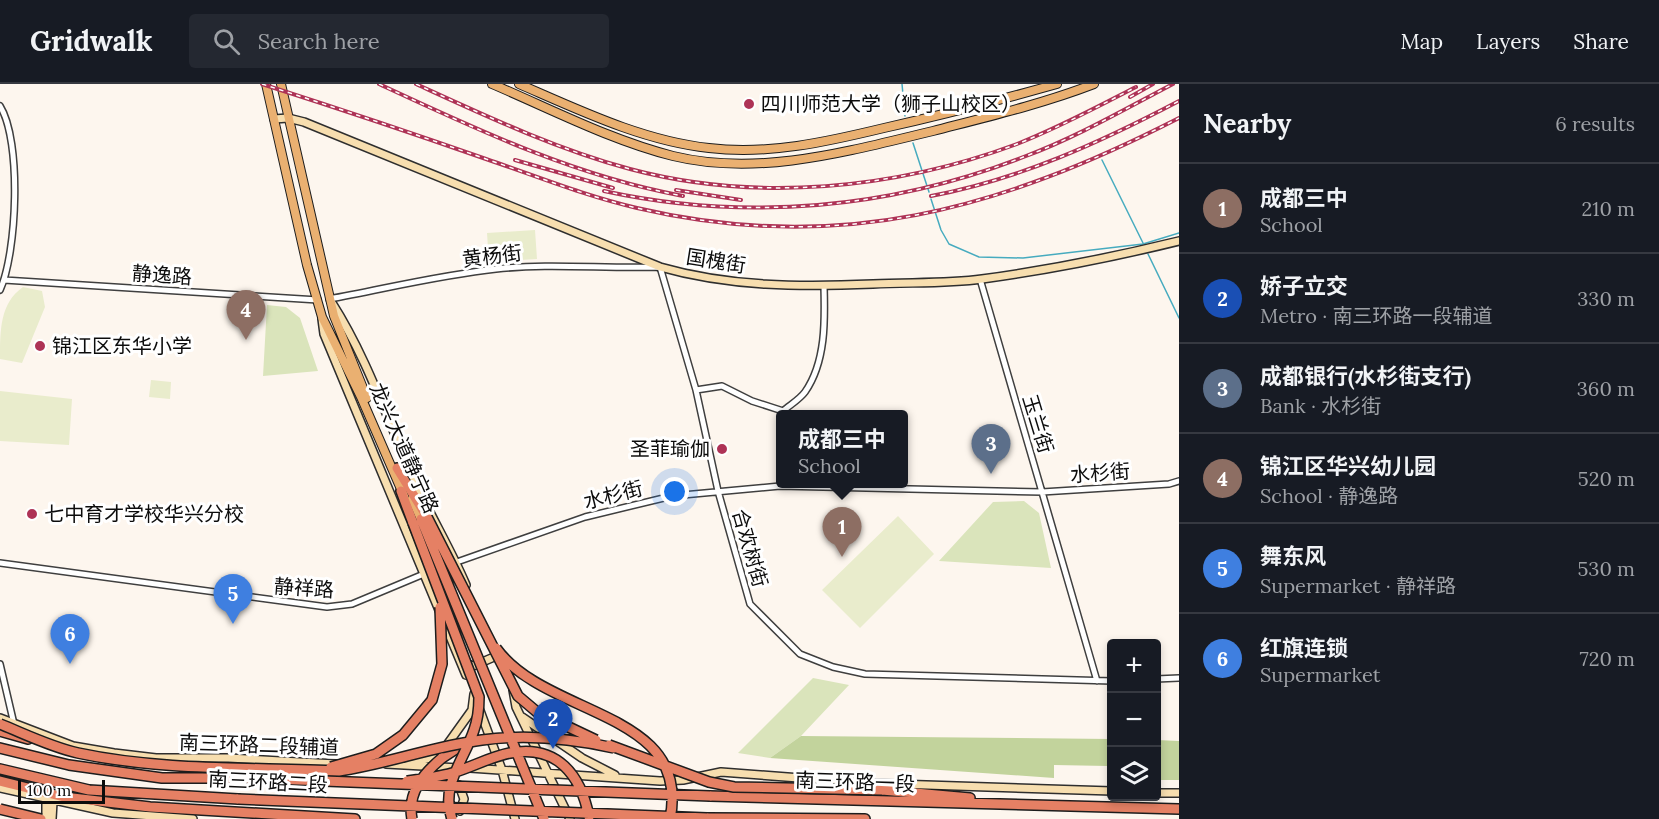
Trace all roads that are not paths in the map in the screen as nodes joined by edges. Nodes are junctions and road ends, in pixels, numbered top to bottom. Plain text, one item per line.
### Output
1 (266, 84) edge
2 (281, 84) edge
3 (492, 84) edge
4 (520, 84) edge
5 (1057, 84) edge
6 (1094, 84) edge
7 (0, 106) edge
8 (273, 118) junction
9 (288, 118) junction
10 (1179, 241) edge
11 (660, 267) junction
12 (980, 279) junction
13 (4, 280) junction
14 (824, 286) junction
15 (0, 290) edge
16 (329, 299) junction
17 (318, 300) junction
18 (322, 316) junction
19 (696, 390) junction
20 (780, 410) edge
21 (784, 410) edge
22 (397, 468) joint
23 (1179, 481) edge
24 (776, 486) edge
25 (867, 488) edge
26 (401, 491) joint
27 (718, 491) junction
28 (1042, 492) junction
29 (420, 520) junction
30 (0, 563) edge
31 (457, 563) junction
32 (426, 573) junction
33 (439, 596) junction
34 (483, 629) junction
35 (501, 654) junction
36 (459, 657) junction
37 (0, 664) edge
38 (1179, 678) edge
39 (1161, 679) edge
40 (1097, 681) junction
41 (1107, 681) edge
42 (474, 694) junction
43 (516, 707) junction
44 (0, 718) edge
45 (14, 724) junction
46 (0, 727) edge
47 (465, 743) junction
48 (73, 746) junction
49 (614, 747) junction
50 (0, 748) edge
51 (397, 764) junction
52 (425, 768) junction
53 (0, 769) edge
54 (301, 769) junction
55 (502, 770) junction
56 (550, 775) junction
57 (617, 776) junction
58 (0, 782) edge
59 (380, 785) junction
60 (0, 788) edge
61 (529, 790) joint
62 (1107, 791) edge
63 (1161, 793) edge
64 (1179, 793) edge
65 (50, 801) junction
66 (996, 803) junction
67 (0, 809) edge
68 (1179, 809) edge
69 (187, 810) junction
70 (540, 816) edge
71 (686, 817) junction
72 (707, 818) edge
73 (41, 819) edge
74 (46, 819) edge
75 (52, 819) edge
76 (193, 819) edge
77 (244, 819) edge
78 (355, 819) edge
79 (412, 819) edge
80 (450, 819) edge
81 (515, 819) edge
82 (570, 819) edge
83 (589, 819) edge
84 (669, 819) edge
85 (865, 819) edge

1 - 8 main road, 龙兴大道静宁路
2 - 9 main road, 龙兴大道静宁路
3 - 6 main road
4 - 5 main road
7 - 13 street
8 - 9 main road, 国槐街
8 - 17 main road, 龙兴大道静宁路
9 - 11 main road, 国槐街
9 - 16 main road, 龙兴大道静宁路
10 - 12 main road, 国槐街
11 - 14 main road, 国槐街
11 - 16 street, 黄杨街
11 - 19 street, 合欢树街
12 - 14 main road, 国槐街
12 - 28 street, 玉兰街
13 - 15 street
13 - 17 street, 静逸路
14 - 21 street
16 - 22 main road, 龙兴大道静宁路
16 - 31 main road
17 - 18 main road, 龙兴大道静宁路
18 - 26 main road, 龙兴大道静宁路
18 - 32 main road
19 - 20 street
19 - 27 street, 合欢树街
22 - 29 highway
23 - 28 street, 水杉街
24 - 27 street, 水杉街
25 - 28 street, 水杉街
26 - 29 highway
27 - 31 street, 水杉街
27 - 40 street, 合欢树街
28 - 40 street, 玉兰街
29 - 33 highway, bridge
29 - 34 highway, bridge
29 - 70 highway, 龙兴大道静宁路, bridge
30 - 32 street, 静祥路
31 - 32 street, 静祥路
31 - 35 main road
32 - 36 main road
33 - 54 highway, bridge
33 - 80 highway, bridge
34 - 49 highway, bridge
34 - 84 highway, bridge
35 - 36 main road
35 - 43 main road
36 - 42 main road
37 - 45 street
38 - 39 street
40 - 41 street, 合欢树街
42 - 51 main road
42 - 55 main road
43 - 56 main road
43 - 57 main road
44 - 45 main road, 南三环路二段辅道
45 - 48 main road, 南三环路二段辅道
46 - 48 main road
46 - 54 highway, bridge
47 - 49 highway, bridge
47 - 54 highway, bridge
47 - 79 highway, bridge
48 - 51 main road, 南三环路二段辅道
49 - 66 highway, bridge
50 - 59 highway, 南三环路二段, bridge
51 - 52 main road, 南三环路二段辅道
52 - 55 main road, 南三环路二段辅道
52 - 80 main road
53 - 70 highway, 南三环路二段, bridge
55 - 56 main road, 南三环路二段辅道
55 - 81 main road
56 - 57 main road, 南三环路二段辅道
56 - 82 main road
57 - 62 main road
58 - 69 highway
59 - 61 highway, 南三环路二段, bridge
59 - 83 highway, bridge
60 - 65 main road
61 - 66 highway, 南三环路一段, bridge
63 - 64 main road
65 - 74 main road
65 - 75 main road
65 - 76 main road
66 - 68 highway, 南三环路一段
67 - 73 highway, bridge
69 - 77 highway
69 - 78 highway
70 - 71 highway, 南三环路一段, bridge
71 - 72 highway, 南三环路一段, bridge
71 - 84 highway, bridge
72 - 85 highway, 南三环路一段

